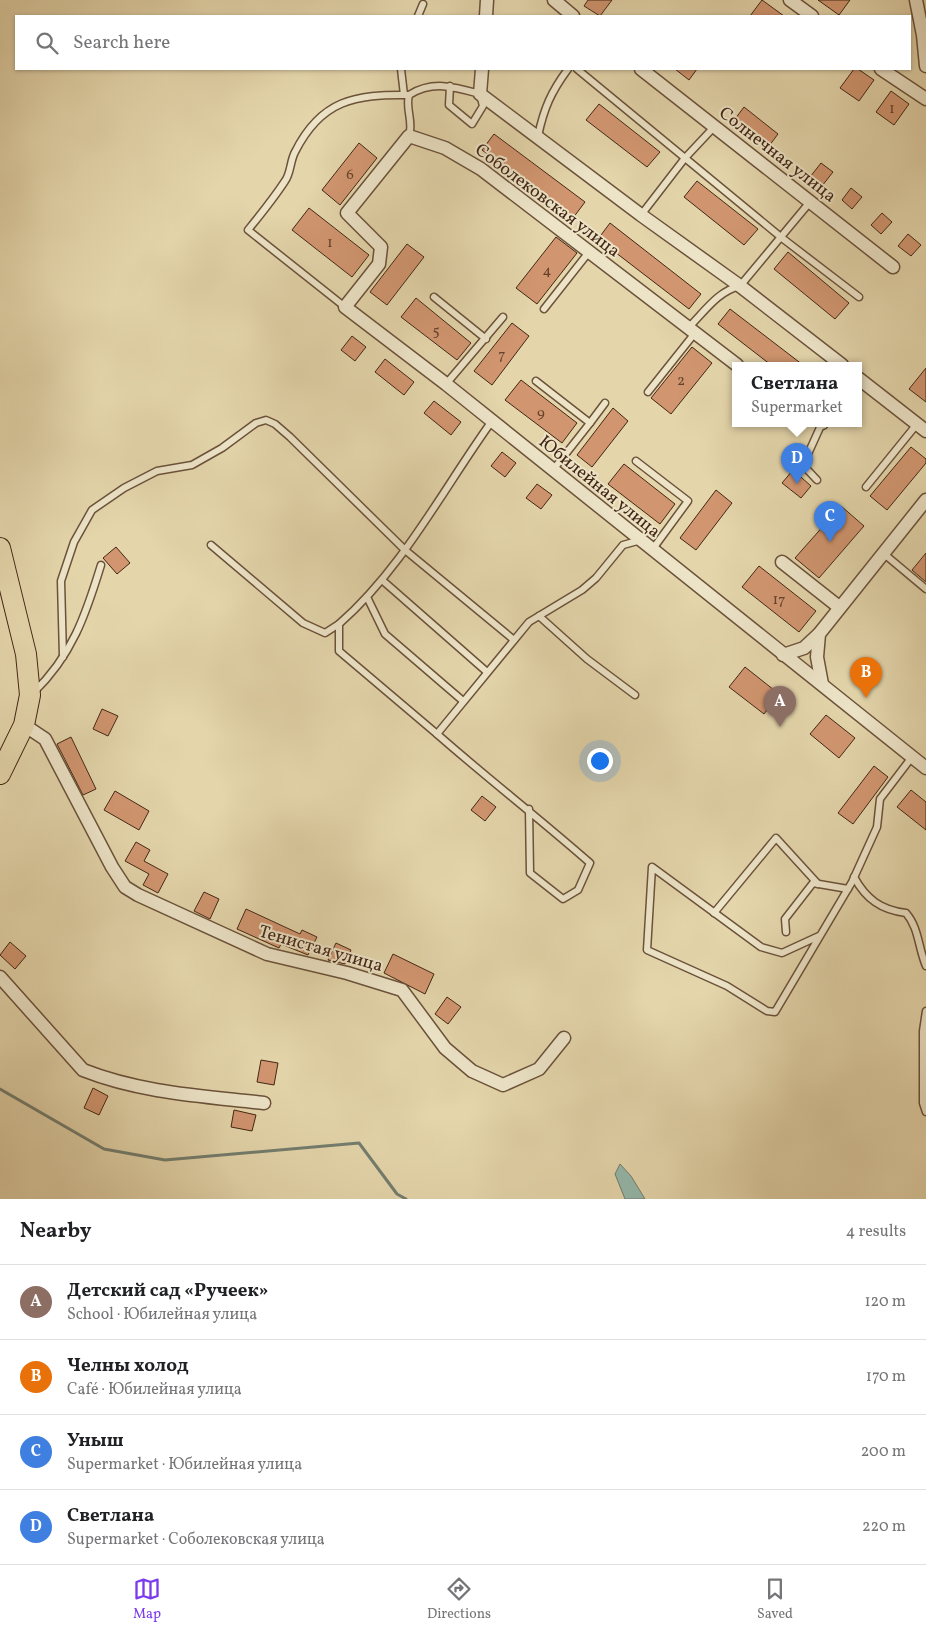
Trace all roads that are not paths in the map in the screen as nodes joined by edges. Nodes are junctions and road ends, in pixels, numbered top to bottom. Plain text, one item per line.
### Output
1 (487, 0) edge
2 (554, 0) edge
3 (790, 0) edge
4 (916, 0) edge
5 (423, 4) dead end
6 (418, 15) edge
7 (486, 15) edge
8 (572, 15) edge
9 (811, 15) edge
10 (925, 51) edge
11 (926, 66) edge
12 (401, 70) edge
13 (482, 70) edge
14 (567, 70) edge
15 (578, 70) edge
16 (642, 70) edge
17 (882, 70) edge
18 (450, 86) junction
19 (480, 94) junction
20 (406, 95) junction
21 (926, 99) edge
22 (715, 126) junction
23 (409, 136) junction
24 (538, 136) junction
25 (685, 158) junction
26 (810, 202) junction
27 (641, 215) junction
28 (782, 238) junction
29 (589, 252) junction
30 (893, 267) dead end
31 (740, 286) junction
32 (434, 297) dead end
33 (858, 297) dead end
34 (345, 307) junction
35 (544, 309) dead end
36 (503, 317) dead end
37 (692, 330) junction
38 (486, 339) junction
39 (733, 362) edge
40 (838, 362) edge
41 (536, 381) dead end
42 (862, 381) edge
43 (446, 384) junction
44 (648, 392) dead end
45 (605, 404) dead end
46 (492, 421) junction
47 (590, 423) junction
48 (819, 427) edge
49 (922, 427) edge
50 (636, 462) dead end
51 (553, 470) junction
52 (817, 480) dead end
53 (866, 487) dead end
54 (926, 500) edge
55 (640, 540) junction
56 (211, 545) dead end
57 (0, 548) edge
58 (405, 550) junction
59 (652, 550) junction
60 (883, 554) junction
61 (782, 562) dead end
62 (101, 565) dead end
63 (382, 580) junction
64 (926, 589) edge
65 (367, 597) junction
66 (839, 607) junction
67 (539, 616) junction
68 (340, 624) junction
69 (819, 634) junction
70 (514, 640) junction
71 (783, 655) junction
72 (63, 657) junction
73 (487, 672) junction
74 (822, 684) junction
75 (30, 695) junction
76 (635, 696) dead end
77 (463, 701) junction
78 (24, 725) junction
79 (437, 734) junction
80 (912, 757) junction
81 (926, 768) edge
82 (0, 774) edge
83 (528, 809) junction
84 (854, 877) junction
85 (818, 884) junction
86 (848, 889) junction
87 (714, 912) junction
88 (786, 932) dead end
89 (819, 936) junction
90 (926, 966) edge
91 (0, 977) edge
92 (926, 1011) edge
93 (564, 1038) dead end
94 (264, 1103) dead end
95 (926, 1112) edge

1 - 7 street
2 - 8 street
3 - 9 street
4 - 10 street
5 - 6 lane
10 - 11 street
12 - 20 lane
13 - 19 street
14 - 24 lane
15 - 25 lane
16 - 22 street, Солнечная улица
17 - 21 street
18 - 19 lane
18 - 19 lane
18 - 20 lane
19 - 24 street
20 - 23 lane
20 - 34 lane
22 - 25 lane
22 - 26 street, Солнечная улица
23 - 29 street, Соболековская улица
23 - 34 street
24 - 27 street
25 - 27 lane
25 - 28 lane
26 - 28 lane
26 - 30 street, Солнечная улица
27 - 31 street
28 - 31 lane
28 - 33 lane
29 - 35 lane
29 - 37 street, Соболековская улица
31 - 37 lane
31 - 40 street
32 - 38 lane
34 - 43 street, Юбилейная улица
36 - 38 lane
37 - 39 street, Соболековская улица
37 - 44 lane
38 - 43 lane
41 - 47 lane
42 - 49 street
43 - 46 street, Юбилейная улица
45 - 47 lane
46 - 51 street, Юбилейная улица
46 - 58 lane
47 - 51 lane
48 - 52 lane
49 - 53 lane
50 - 59 lane
51 - 55 street, Юбилейная улица
54 - 60 street
55 - 59 street, Юбилейная улица
55 - 67 lane
56 - 68 lane
57 - 75 main road
58 - 63 lane
58 - 70 lane
58 - 72 lane
59 - 71 street, Юбилейная улица
60 - 64 lane
60 - 66 street
61 - 66 street
62 - 72 lane
63 - 65 lane
63 - 73 lane
65 - 68 lane
65 - 77 lane
66 - 69 street
67 - 70 lane
67 - 76 lane
68 - 79 lane
69 - 71 street
69 - 74 street
70 - 73 lane
71 - 74 street, Юбилейная улица
72 - 75 lane
73 - 77 lane
74 - 80 street, Юбилейная улица
75 - 78 main road
77 - 79 lane
78 - 82 main road
78 - 93 street, Тенистая улица
79 - 83 lane
80 - 81 street, Юбилейная улица
80 - 84 lane
83 - 83 lane
84 - 86 lane
84 - 90 lane
85 - 86 lane
85 - 87 lane
85 - 88 lane
86 - 89 lane
87 - 89 lane
87 - 89 lane
91 - 94 street
92 - 95 lane

